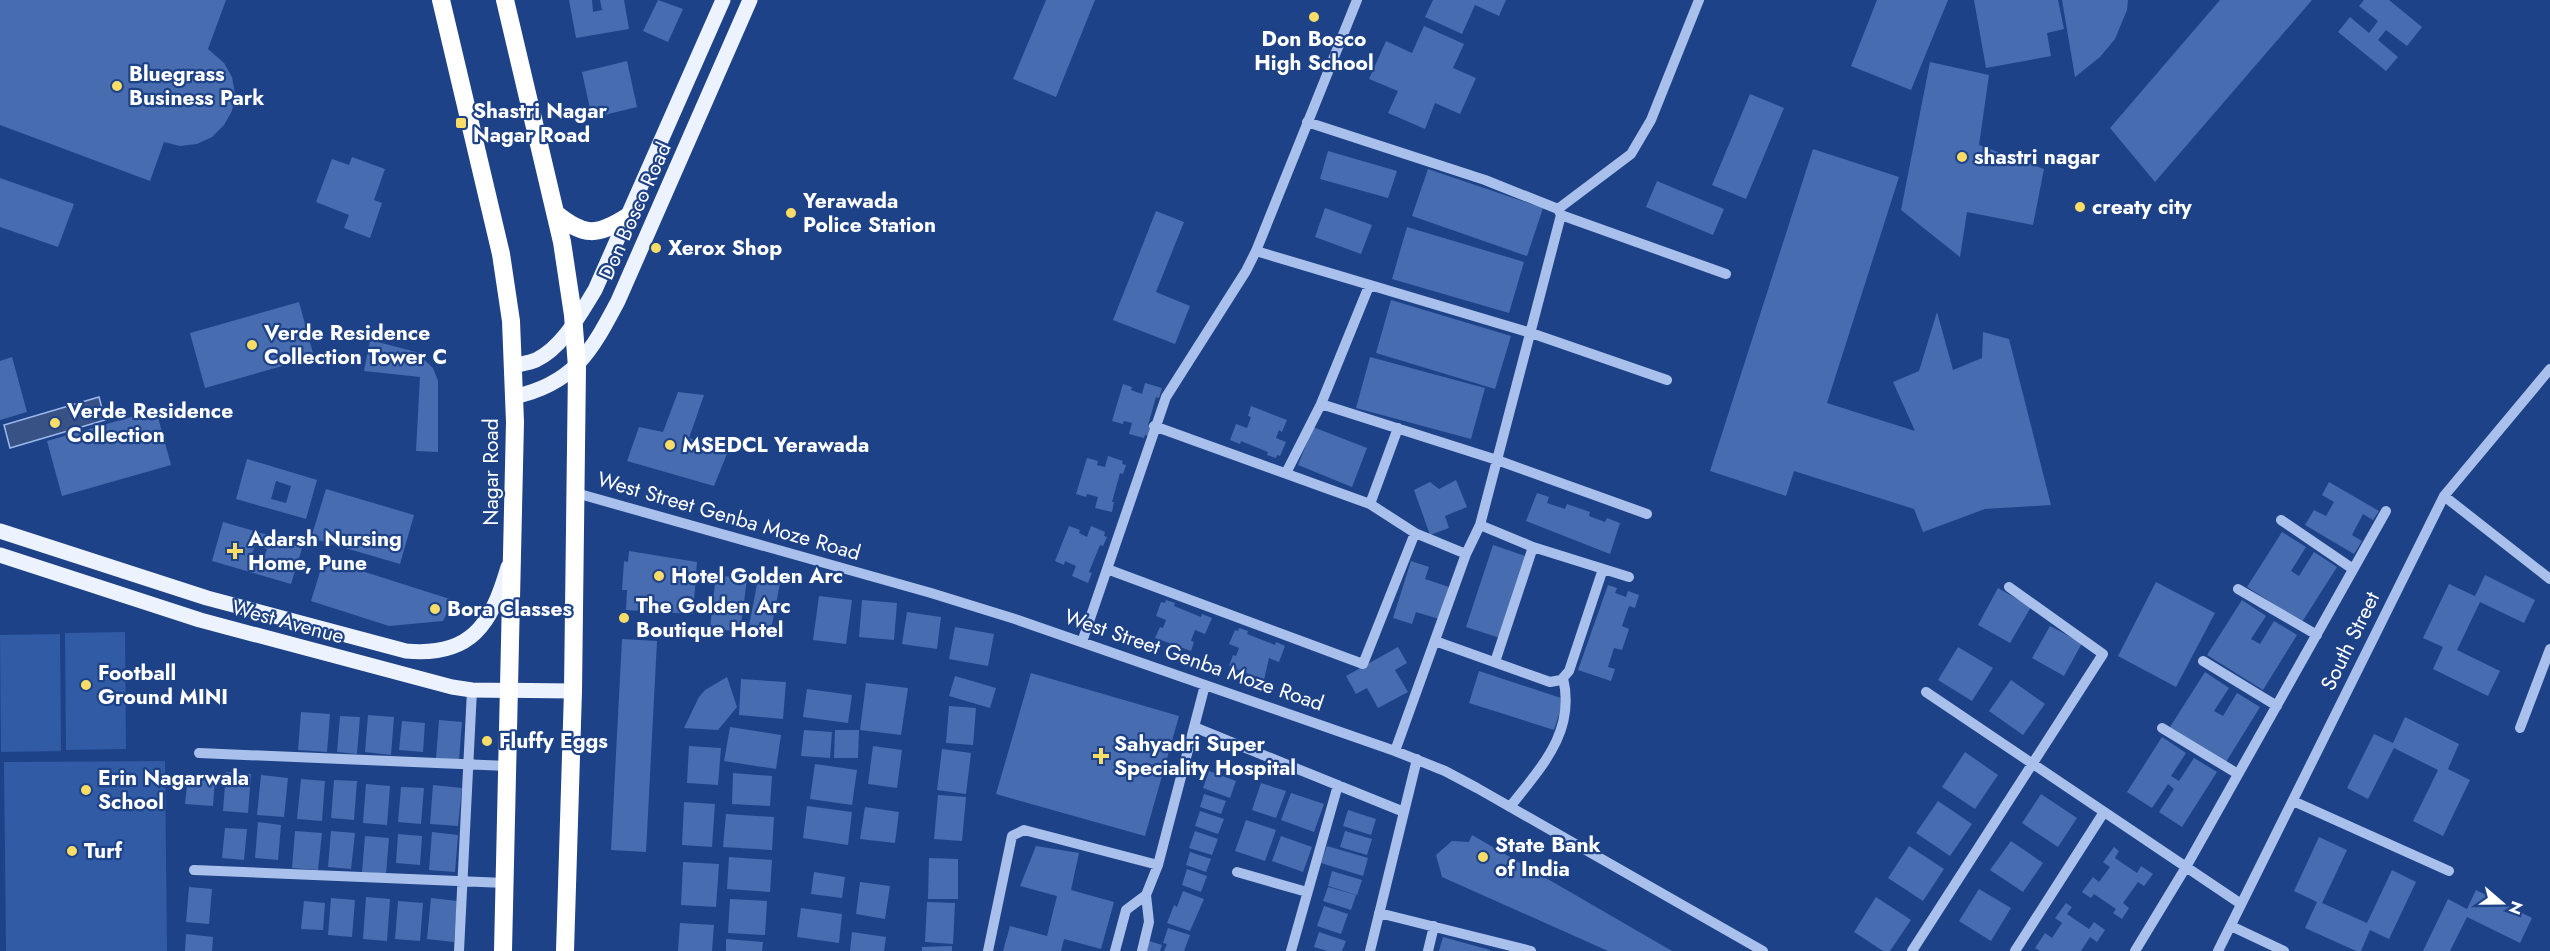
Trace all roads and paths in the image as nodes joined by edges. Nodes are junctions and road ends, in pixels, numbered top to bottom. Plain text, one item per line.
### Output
1 (441, 0) edge
2 (505, 0) edge
3 (723, 0) edge
4 (750, 0) edge
5 (1357, 0) edge
6 (1698, 0) edge
7 (1307, 122) junction
8 (1560, 212) junction
9 (555, 213) junction
10 (627, 217) junction
11 (1256, 251) junction
12 (1726, 274) dead end
13 (1369, 286) junction
14 (573, 325) junction
15 (1531, 333) junction
16 (513, 366) junction
17 (577, 367) junction
18 (2550, 369) edge
19 (1667, 380) dead end
20 (513, 397) junction
21 (1321, 404) junction
22 (1154, 426) junction
23 (1398, 428) junction
24 (1497, 460) junction
25 (1286, 473) junction
26 (576, 493) junction
27 (2444, 496) junction
28 (1370, 504) junction
29 (2386, 512) dead end
30 (1647, 514) dead end
31 (2282, 520) dead end
32 (1480, 525) junction
33 (0, 531) edge
34 (1415, 533) junction
35 (1533, 547) junction
36 (513, 550) junction
37 (1466, 554) junction
38 (0, 555) edge
39 (1107, 569) junction
40 (1603, 569) junction
41 (2353, 569) junction
42 (1629, 578) dead end
43 (2550, 579) edge
44 (2009, 587) dead end
45 (2238, 589) dead end
46 (2317, 635) junction
47 (1435, 640) junction
48 (1082, 642) junction
49 (2550, 649) edge
50 (2203, 662) dead end
51 (1495, 663) junction
52 (1563, 678) junction
53 (1205, 685) junction
54 (472, 690) junction
55 (510, 691) junction
56 (573, 691) junction
57 (1926, 692) dead end
58 (2277, 706) junction
59 (1194, 727) junction
60 (2162, 728) dead end
61 (2520, 728) dead end
62 (1395, 751) junction
63 (199, 753) dead end
64 (1417, 759) junction
65 (2033, 764) junction
66 (469, 765) junction
67 (508, 766) junction
68 (2238, 774) junction
69 (1338, 785) junction
70 (2293, 801) junction
71 (1510, 807) junction
72 (1404, 812) junction
73 (2104, 812) junction
74 (1158, 865) junction
75 (2186, 867) junction
76 (194, 870) dead end
77 (2449, 871) dead end
78 (1237, 872) dead end
79 (463, 881) junction
80 (505, 883) junction
81 (1307, 892) junction
82 (1146, 895) junction
83 (2241, 904) junction
84 (1379, 913) junction
85 (1434, 926) junction
86 (2230, 926) junction
87 (459, 951) edge
88 (503, 951) edge
89 (565, 951) edge
90 (988, 951) edge
91 (1115, 951) edge
92 (1142, 951) edge
93 (1291, 951) edge
94 (1370, 951) edge
95 (1428, 951) edge
96 (1532, 951) edge
97 (1763, 951) edge
98 (1912, 951) edge
99 (2015, 951) edge
100 (2135, 951) edge
101 (2218, 951) edge
102 (2284, 951) edge

1 - 16 highway, Nagar Road
2 - 9 highway
3 - 10 main road, Don Bosco Road
4 - 17 main road, Don Bosco Road
5 - 7 street
6 - 8 street
7 - 8 street
7 - 11 street
8 - 12 street
8 - 15 street
9 - 10 highway
9 - 14 highway
10 - 14 main road, Don Bosco Road
11 - 13 street
11 - 22 street
13 - 15 street
13 - 21 street
14 - 16 main road, Don Bosco Road
14 - 17 highway
15 - 19 street
15 - 24 street
16 - 20 highway, Nagar Road
17 - 20 main road, Don Bosco Road
17 - 26 highway
18 - 27 street, South Street
20 - 36 highway, Nagar Road
21 - 23 street
21 - 25 street
22 - 25 street
22 - 39 street
23 - 24 street
23 - 28 street
24 - 30 street
24 - 32 street
25 - 28 street
26 - 48 street, West Street Genba Moze Road
26 - 56 highway
27 - 43 street
27 - 70 street, South Street
28 - 34 street
29 - 41 street
31 - 41 street
32 - 35 street
32 - 37 street
33 - 36 main road, West Avenue
34 - 37 street
34 - 39 street
35 - 40 street
35 - 51 street
36 - 55 highway, Nagar Road
37 - 47 street
38 - 54 main road, West Avenue
39 - 48 street
40 - 42 street
40 - 52 street
41 - 46 street
44 - 65 street
45 - 46 street
46 - 58 street
47 - 51 street
47 - 62 street
48 - 53 street, West Street Genba Moze Road
49 - 61 street
50 - 58 street
51 - 52 street
52 - 71 street
53 - 59 street
53 - 62 street, West Street Genba Moze Road
54 - 55 main road, West Avenue
54 - 66 street
55 - 56 main road, West Avenue
55 - 67 highway, Nagar Road
56 - 89 highway
57 - 65 street
58 - 68 street
59 - 69 street
59 - 74 street
60 - 68 street
62 - 64 street, West Street Genba Moze Road
63 - 66 street
64 - 71 street, West Street Genba Moze Road
64 - 72 street
65 - 73 street
65 - 98 street
66 - 67 street
66 - 79 street
67 - 80 highway, Nagar Road
68 - 75 street
69 - 72 street
69 - 81 street
70 - 77 street
70 - 83 street, South Street
71 - 97 street, West Street Genba Moze Road
72 - 84 street
73 - 75 street
73 - 99 street
74 - 82 street
74 - 90 street
75 - 83 street
75 - 100 street
76 - 79 street
78 - 81 street
79 - 80 street
79 - 87 street
80 - 88 highway, Nagar Road
81 - 93 street
82 - 91 street
82 - 92 street
83 - 86 street, South Street
84 - 85 street
84 - 94 street
85 - 95 street
85 - 96 street
86 - 101 street, South Street
86 - 102 street

